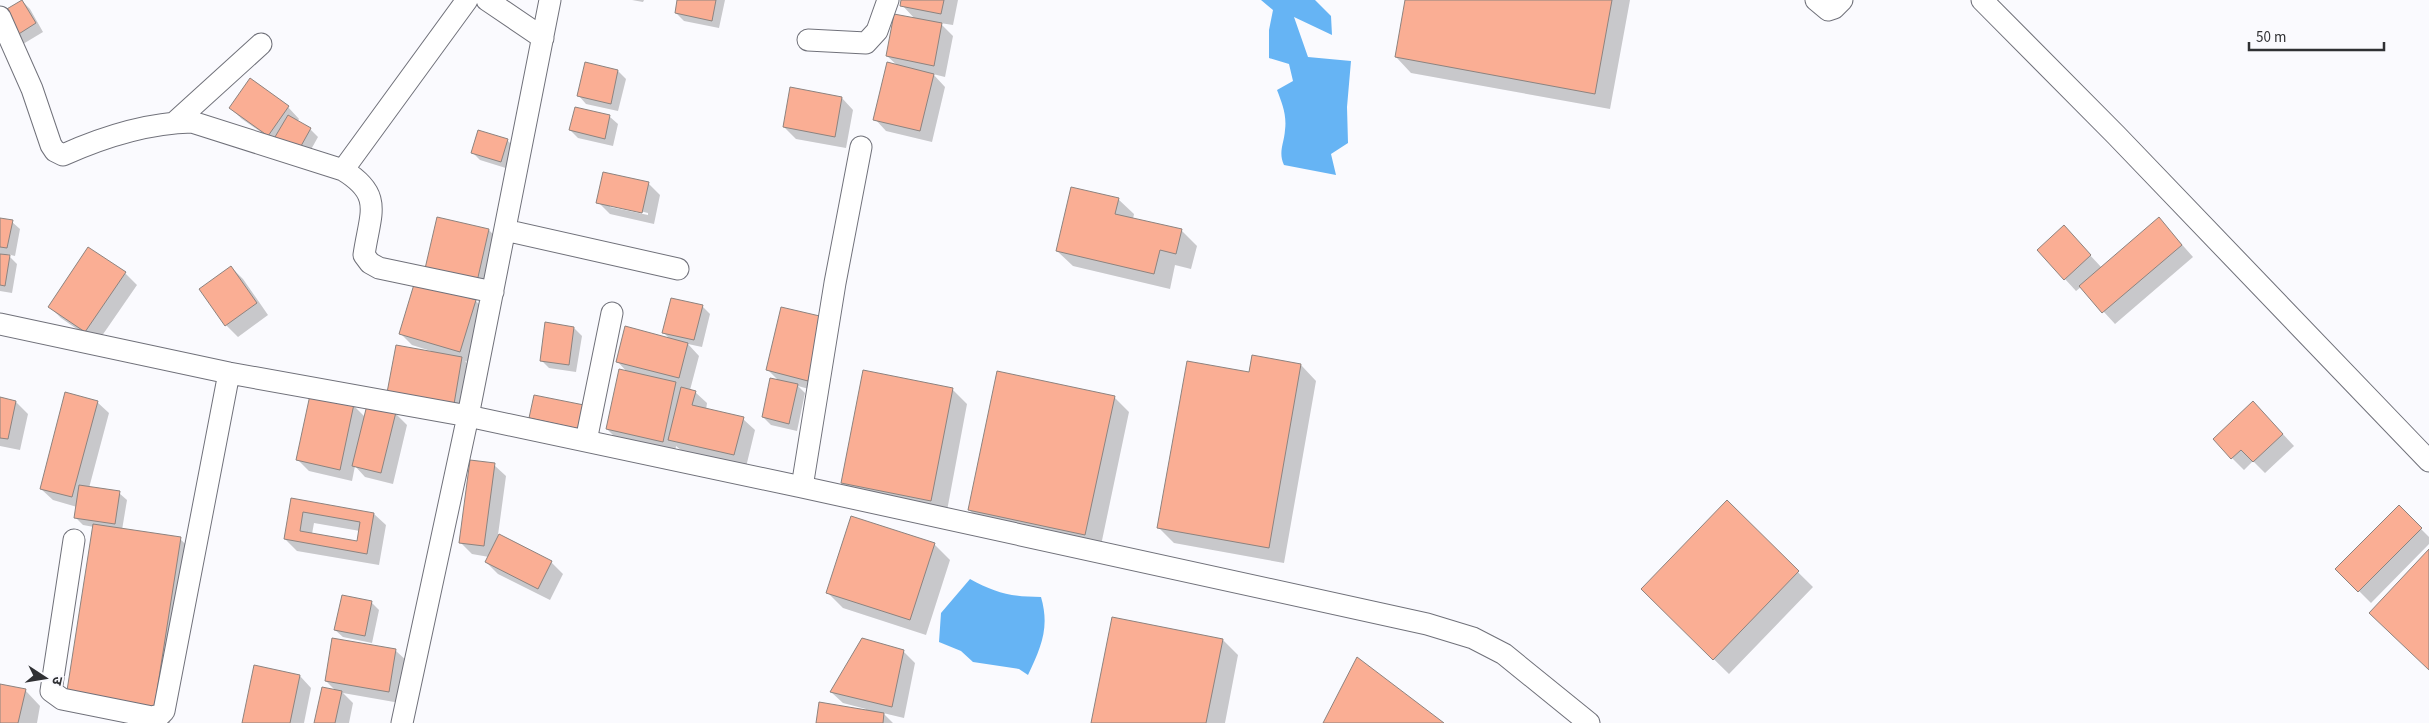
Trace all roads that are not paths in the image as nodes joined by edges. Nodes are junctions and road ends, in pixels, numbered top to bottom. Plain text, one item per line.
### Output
1 (467, 0) edge
2 (487, 0) edge
3 (550, 0) edge
4 (888, 0) edge
5 (1816, 0) edge
6 (1842, 0) edge
7 (1982, 0) edge
8 (0, 17) edge
9 (543, 38) junction
10 (808, 40) dead end
11 (261, 44) dead end
12 (174, 124) junction
13 (861, 147) dead end
14 (344, 170) junction
15 (505, 230) junction
16 (678, 269) dead end
17 (493, 292) junction
18 (612, 313) dead end
19 (0, 324) edge
20 (229, 373) junction
21 (468, 416) junction
22 (586, 441) junction
23 (2429, 461) edge
24 (802, 487) junction
25 (74, 540) dead end
26 (402, 723) edge
27 (1589, 723) edge

1 - 14 street
2 - 9 street
3 - 9 street
4 - 10 street
5 - 6 street
7 - 23 street
8 - 12 street
9 - 15 street
11 - 12 street
12 - 14 street
13 - 24 street
14 - 17 street
15 - 16 street
15 - 17 street
17 - 21 street
18 - 22 street
19 - 20 street
20 - 21 street
20 - 25 street
21 - 22 street
21 - 26 street
22 - 24 street
24 - 27 street

